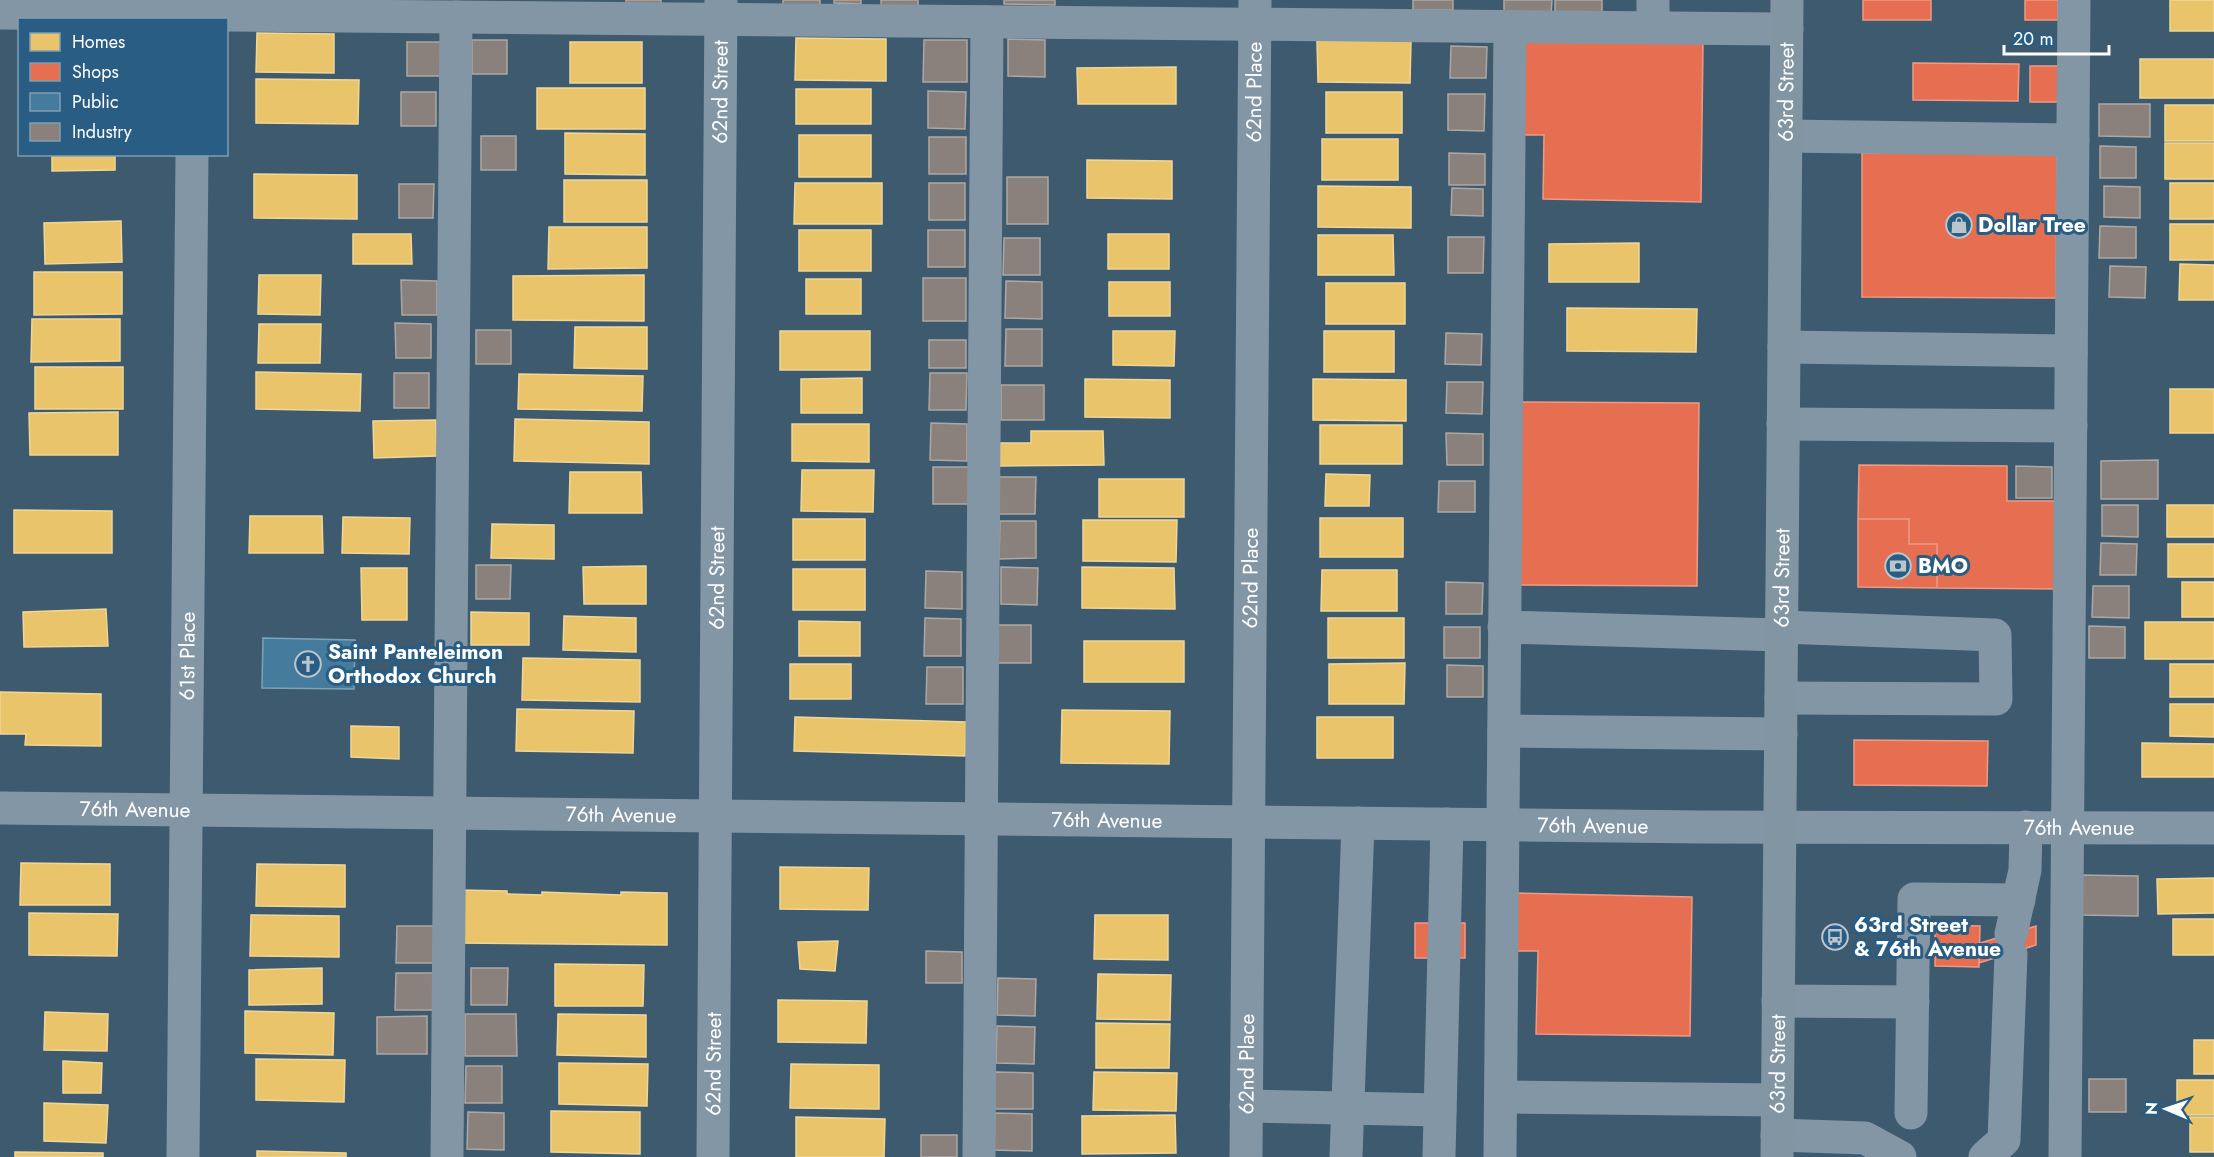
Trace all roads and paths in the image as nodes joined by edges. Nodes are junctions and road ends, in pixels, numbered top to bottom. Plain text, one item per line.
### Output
1 (2074, 0) edge
2 (721, 10) edge
3 (194, 12) edge
4 (1255, 12) edge
5 (0, 13) edge
6 (1653, 14) edge
7 (1787, 15) edge
8 (456, 17) junction
9 (987, 22) junction
10 (1510, 27) junction
11 (1786, 136) junction
12 (2073, 140) junction
13 (192, 156) edge
14 (1784, 346) junction
15 (2071, 351) junction
16 (1784, 424) junction
17 (2071, 426) junction
18 (1504, 627) junction
19 (1781, 631) junction
20 (1781, 698) junction
21 (1504, 731) junction
22 (1781, 734) junction
23 (0, 808) edge
24 (186, 810) junction
25 (449, 813) junction
26 (716, 815) junction
27 (981, 819) junction
28 (1248, 821) junction
29 (1358, 823) junction
30 (1447, 824) junction
31 (1503, 824) junction
32 (1780, 827) junction
33 (2026, 827) junction
34 (2068, 828) junction
35 (2214, 828) edge
36 (2019, 900) junction
37 (1778, 1001) junction
38 (1913, 1002) junction
39 (1501, 1097) junction
40 (1777, 1100) junction
41 (1246, 1106) junction
42 (1348, 1108) junction
43 (1440, 1110) junction
44 (1911, 1113) dead end
45 (1777, 1146) edge
46 (183, 1157) edge
47 (447, 1157) edge
48 (713, 1157) edge
49 (979, 1157) edge
50 (1246, 1157) edge
51 (1346, 1157) edge
52 (1439, 1157) edge
53 (1500, 1157) edge
54 (1900, 1157) edge
55 (1985, 1157) edge
56 (2065, 1157) edge

1 - 12 street
2 - 8 street
2 - 9 street
2 - 26 street, 62nd Street
3 - 5 street
3 - 8 street
4 - 9 street
4 - 10 street
4 - 28 street, 62nd Place
6 - 7 street
6 - 10 street
7 - 11 main road, 63rd Street
8 - 25 street
9 - 27 street
10 - 18 street
11 - 12 street
11 - 14 main road, 63rd Street
12 - 15 street
13 - 24 street, 61st Place
14 - 15 street
14 - 16 main road, 63rd Street
15 - 17 street
16 - 17 street
16 - 19 main road, 63rd Street
17 - 34 street
18 - 19 street
18 - 21 street
19 - 20 main road, 63rd Street
19 - 20 street
20 - 22 main road, 63rd Street
21 - 22 street
21 - 31 street
22 - 32 main road, 63rd Street
23 - 24 street, 76th Avenue
24 - 25 street, 76th Avenue
24 - 46 street, 61st Place
25 - 26 street, 76th Avenue
25 - 47 street
26 - 27 street, 76th Avenue
26 - 48 street, 62nd Street
27 - 28 street, 76th Avenue
27 - 49 street
28 - 29 street, 76th Avenue
28 - 41 street, 62nd Place
29 - 30 street, 76th Avenue
29 - 42 street
30 - 31 street, 76th Avenue
30 - 43 street
31 - 32 street, 76th Avenue
31 - 39 street
32 - 33 street, 76th Avenue
32 - 37 main road, 63rd Street
33 - 34 street, 76th Avenue
33 - 36 street
34 - 35 street, 76th Avenue
34 - 56 street
36 - 38 street
36 - 55 street
37 - 38 street
37 - 40 main road, 63rd Street
38 - 44 street
39 - 40 street
39 - 53 street
40 - 45 main road, 63rd Street
41 - 42 street
41 - 50 street, 62nd Place
42 - 43 street
42 - 51 street
43 - 52 street
45 - 54 street

